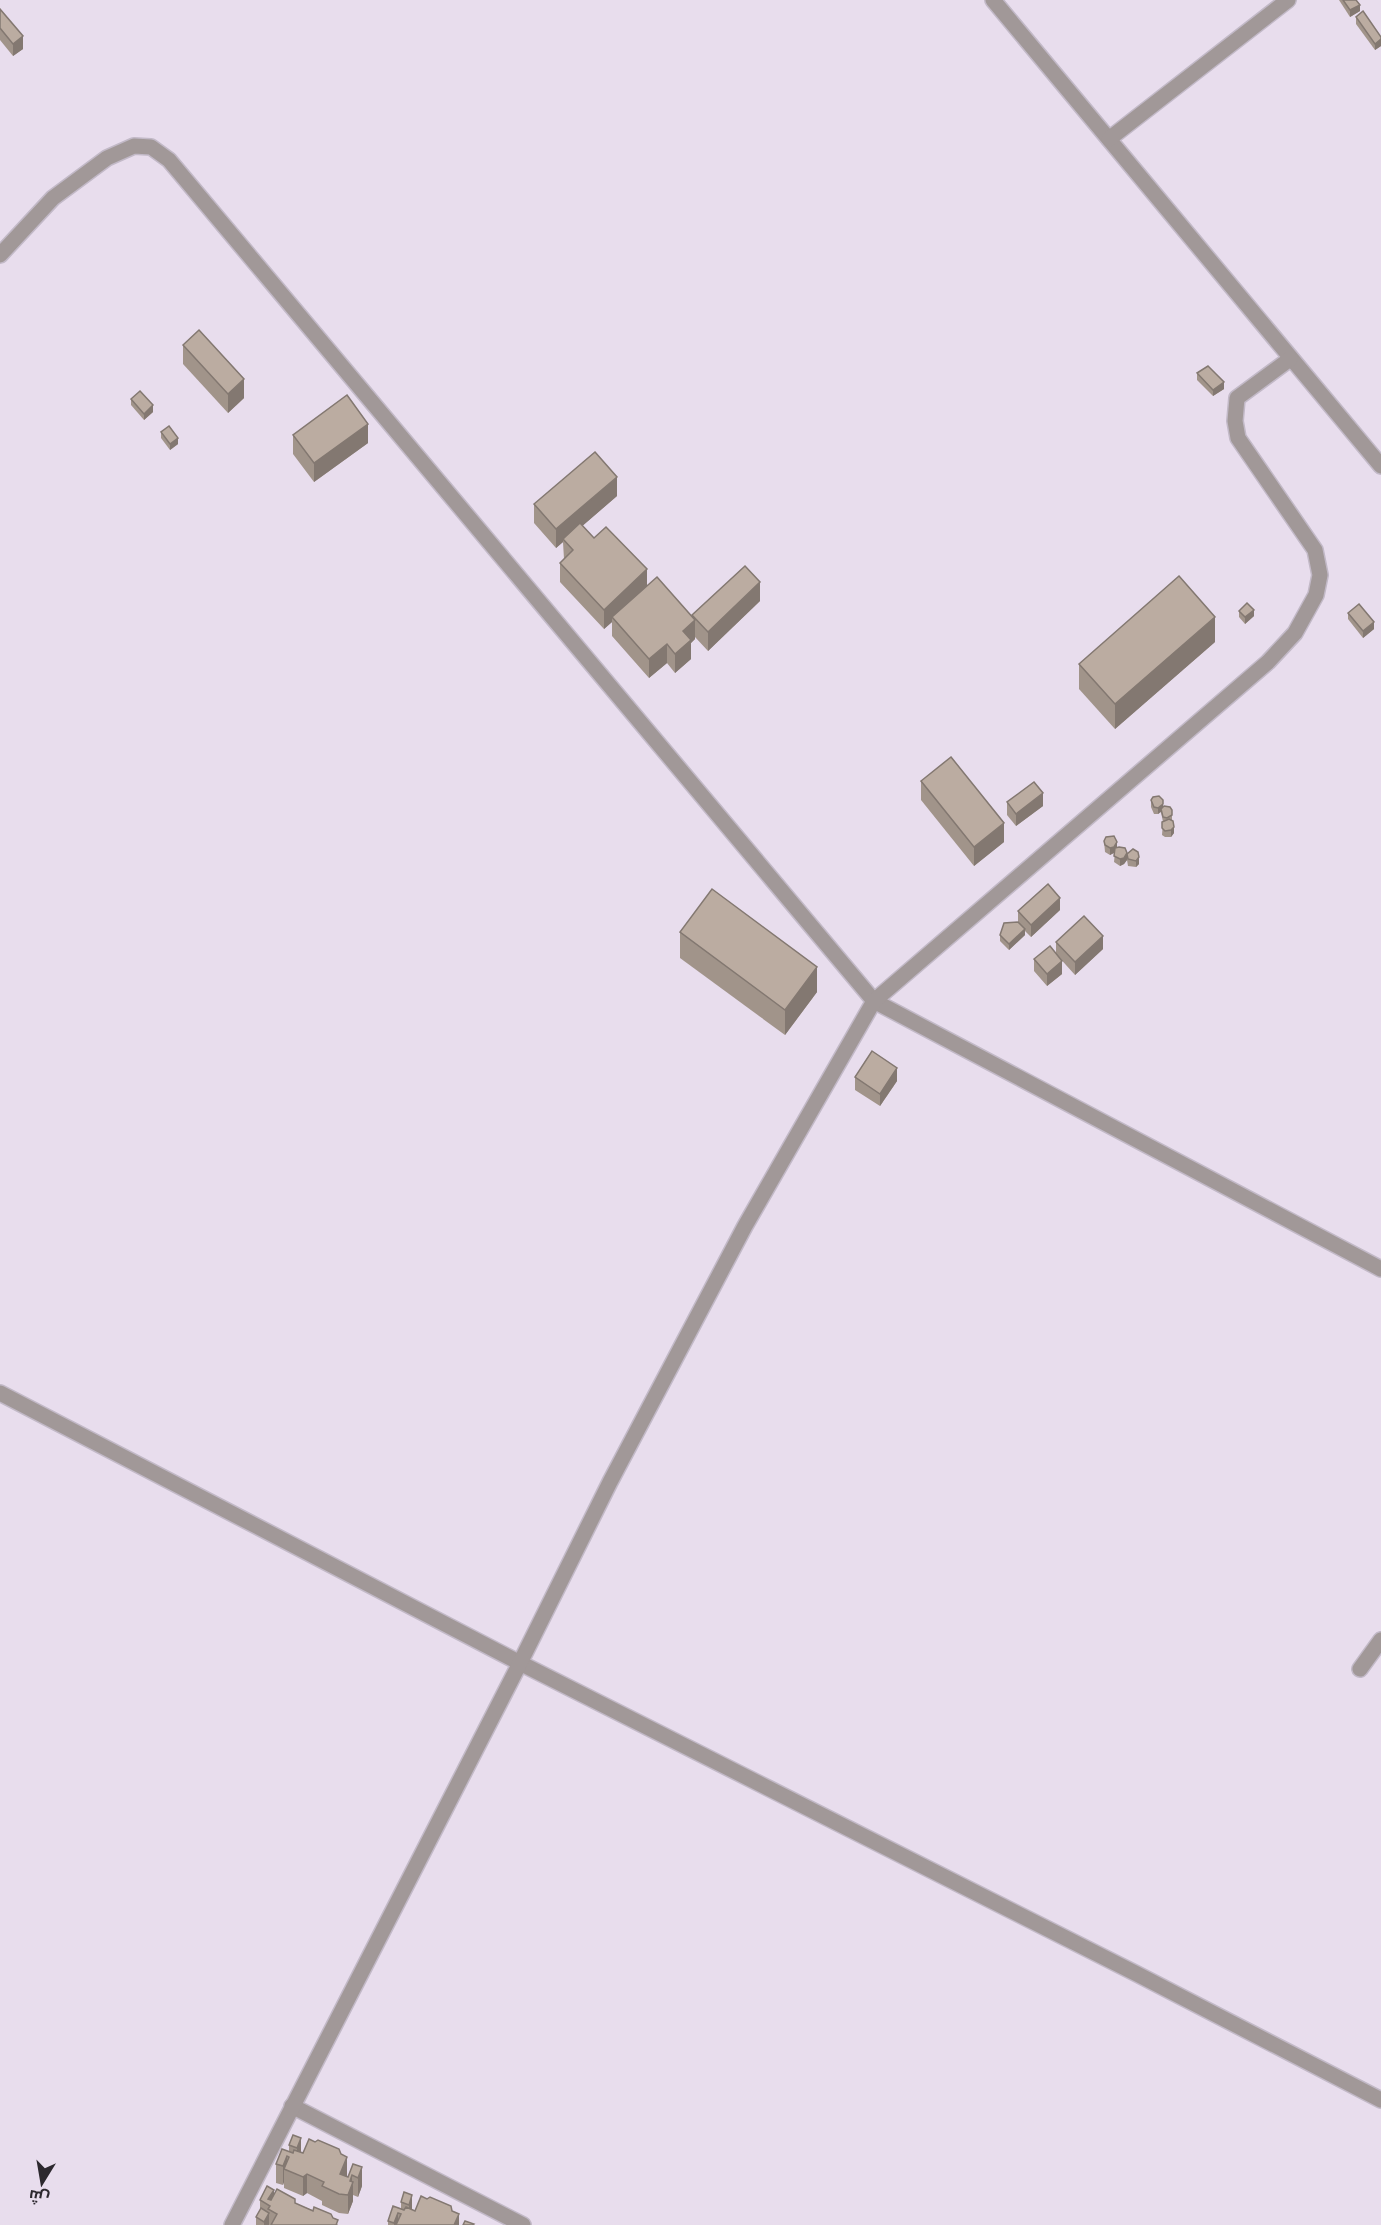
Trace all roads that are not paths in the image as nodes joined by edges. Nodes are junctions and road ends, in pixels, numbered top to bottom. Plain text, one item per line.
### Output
1 (993, 0) edge
2 (1288, 0) edge
3 (1109, 139) junction
4 (0, 255) edge
5 (1290, 359) junction
6 (1381, 466) edge
7 (874, 1001) junction
8 (1381, 1269) edge
9 (0, 1393) edge
10 (1381, 1640) edge
11 (520, 1663) junction
12 (1360, 1669) dead end
13 (1381, 2100) edge
14 (292, 2106) junction
15 (232, 2225) edge
16 (523, 2225) edge

1 - 3 street
2 - 3 street
3 - 5 street
4 - 7 street
5 - 6 street
5 - 7 street
7 - 8 street
7 - 11 street
9 - 11 street
10 - 12 street
11 - 13 street
11 - 14 street
14 - 15 street
14 - 16 street

